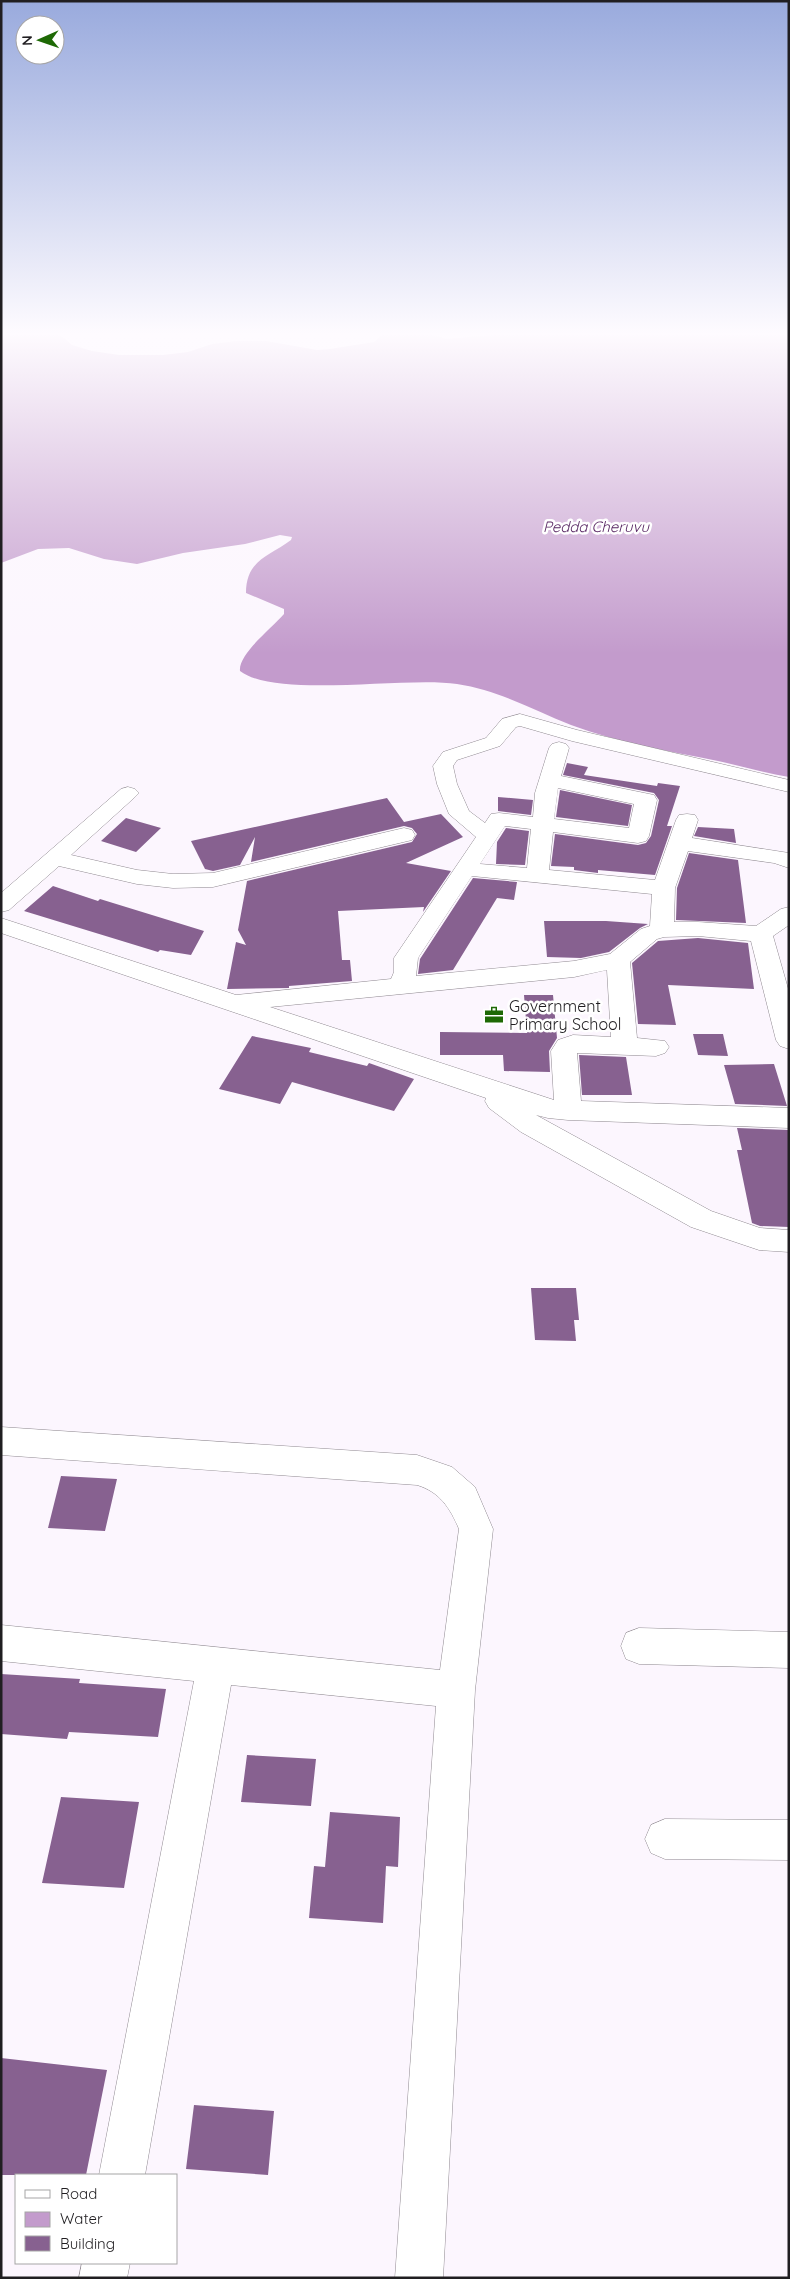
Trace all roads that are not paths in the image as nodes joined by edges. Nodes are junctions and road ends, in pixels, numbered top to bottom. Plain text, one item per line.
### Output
1 (559, 748) dead end
2 (550, 780) junction
3 (789, 786) edge
4 (128, 792) dead end
5 (687, 820) dead end
6 (543, 824) junction
7 (404, 835) dead end
8 (488, 836) junction
9 (679, 844) junction
10 (53, 858) junction
11 (789, 861) edge
12 (466, 869) junction
13 (537, 876) junction
14 (664, 888) junction
15 (1, 905) edge
16 (789, 914) edge
17 (1, 925) edge
18 (662, 930) junction
19 (761, 934) junction
20 (618, 960) junction
21 (400, 986) junction
22 (235, 1002) junction
23 (789, 1040) edge
24 (625, 1046) junction
25 (656, 1047) dead end
26 (476, 1086) junction
27 (568, 1110) junction
28 (789, 1118) edge
29 (789, 1241) edge
30 (1, 1441) edge
31 (1, 1643) edge
32 (638, 1646) dead end
33 (789, 1650) edge
34 (216, 1665) junction
35 (456, 1690) junction
36 (665, 1839) dead end
37 (789, 1840) edge
38 (122, 2174) edge
39 (106, 2264) edge
40 (103, 2278) edge
41 (419, 2278) edge

1 - 2 street
2 - 6 street
2 - 6 street
3 - 8 street
4 - 10 street
5 - 9 street
6 - 8 street
6 - 13 street
7 - 10 street
8 - 12 street
9 - 11 street
9 - 14 street
10 - 15 street
12 - 13 street
12 - 21 street
13 - 14 street
14 - 18 street
16 - 19 street
17 - 22 street
18 - 19 street
18 - 20 street
19 - 23 street
20 - 21 street
20 - 24 street
21 - 22 street
22 - 26 street
24 - 25 street
24 - 27 street
26 - 27 street
26 - 29 street
27 - 28 street
30 - 35 street
31 - 34 street
32 - 33 street
34 - 35 street
34 - 38 street
35 - 41 street
36 - 37 street
39 - 40 street

